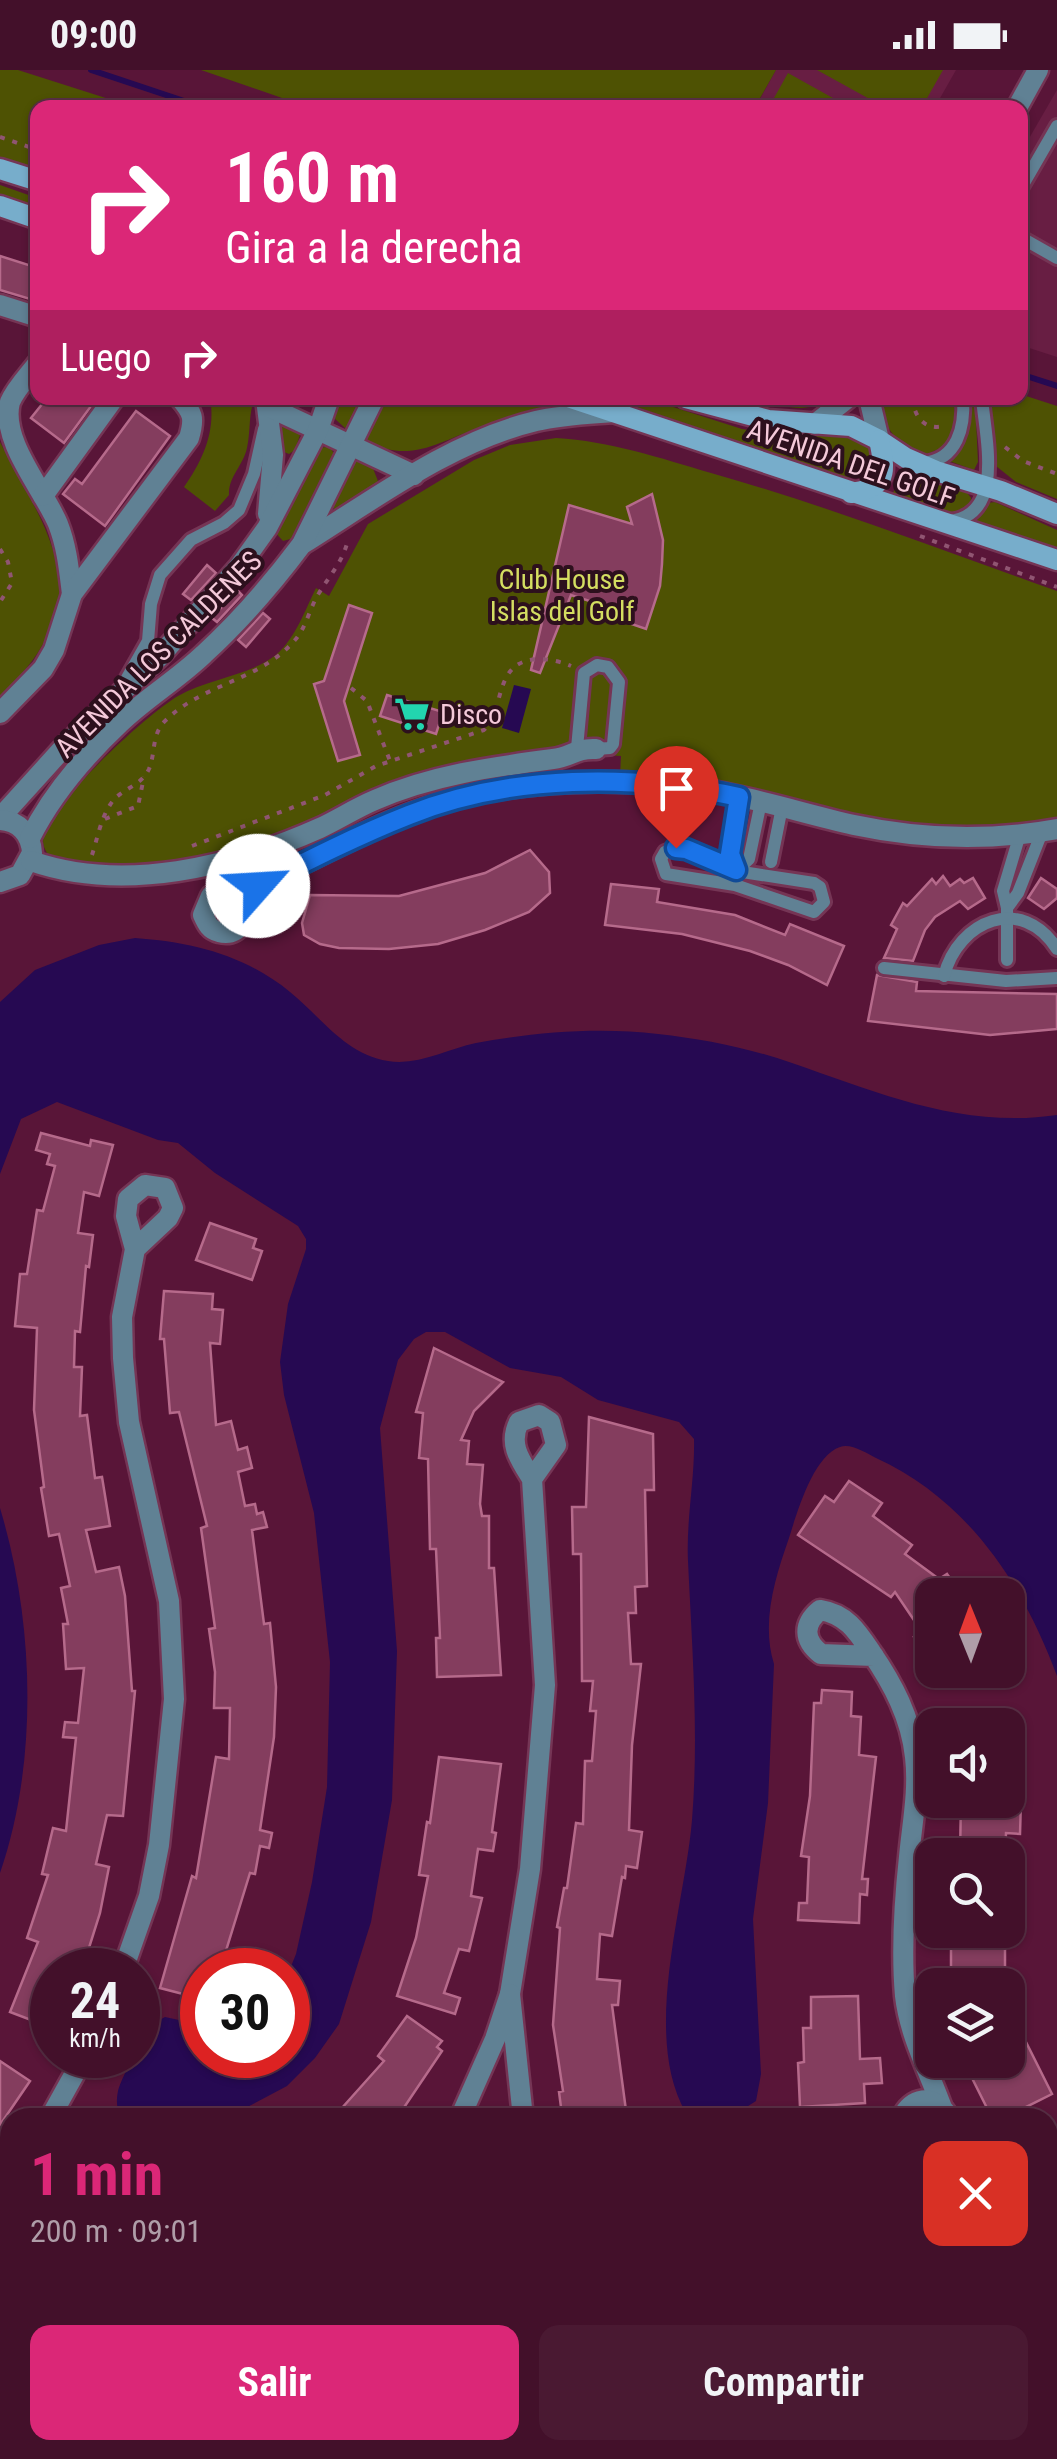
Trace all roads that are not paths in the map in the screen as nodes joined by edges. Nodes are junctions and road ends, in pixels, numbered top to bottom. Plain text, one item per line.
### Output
1 (1038, 70) edge
2 (1021, 100) edge
3 (1057, 126) edge
4 (0, 169) edge
5 (1028, 176) edge
6 (30, 178) edge
7 (0, 206) edge
8 (30, 215) edge
9 (1028, 242) edge
10 (1057, 258) edge
11 (0, 305) edge
12 (30, 314) edge
13 (30, 373) edge
14 (109, 405) edge
15 (187, 405) edge
16 (266, 405) edge
17 (267, 405) edge
18 (272, 405) edge
19 (327, 405) edge
20 (370, 405) edge
21 (592, 405) edge
22 (712, 405) edge
23 (839, 405) edge
24 (872, 405) edge
25 (963, 405) edge
26 (982, 405) edge
27 (613, 412) junction
28 (814, 424) junction
29 (318, 430) junction
30 (879, 440) junction
31 (350, 445) junction
32 (918, 463) junction
33 (414, 475) junction
34 (987, 486) junction
35 (848, 493) junction
36 (43, 496) junction
37 (1057, 514) edge
38 (935, 521) junction
39 (267, 528) junction
40 (302, 544) junction
41 (1057, 560) edge
42 (72, 594) junction
43 (115, 698) junction
44 (0, 713) edge
45 (586, 748) junction
46 (739, 797) junction
47 (772, 804) junction
48 (0, 819) edge
49 (1050, 830) edge
50 (1020, 834) junction
51 (30, 838) junction
52 (31, 860) junction
53 (772, 862) dead end
54 (736, 878) junction
55 (1, 883) edge
56 (258, 886) dead end
57 (1007, 914) junction
58 (1057, 948) edge
59 (1006, 960) dead end
60 (884, 968) dead end
61 (944, 976) junction
62 (1057, 978) edge
63 (135, 1250) dead end
64 (532, 1480) dead end
65 (874, 1656) dead end
66 (131, 1948) edge
67 (510, 1994) junction
68 (915, 2036) edge
69 (72, 2078) edge
70 (916, 2078) edge
71 (931, 2078) edge
72 (56, 2108) edge
73 (464, 2108) edge
74 (522, 2108) edge
75 (905, 2108) edge
76 (913, 2108) edge
77 (940, 2108) edge
78 (943, 2108) edge

1 - 2 street
3 - 5 lane
4 - 6 street
7 - 8 street
9 - 10 lane
11 - 12 street
13 - 36 street
14 - 36 street
15 - 42 street
16 - 43 lane
17 - 39 street
18 - 29 street
19 - 29 street, AVENIDA LOS CALDENES
20 - 31 street, AVENIDA LOS CALDENES
21 - 27 street, AVENIDA DEL GOLF
22 - 28 street, AVENIDA DEL GOLF
23 - 28 street
24 - 30 street
25 - 32 lane
26 - 34 lane
27 - 33 street
27 - 35 street, AVENIDA DEL GOLF
28 - 30 street, AVENIDA DEL GOLF
29 - 31 street
29 - 39 street, AVENIDA LOS CALDENES
30 - 32 street, AVENIDA DEL GOLF
30 - 35 street
31 - 33 street
31 - 40 street, AVENIDA LOS CALDENES
32 - 34 street, AVENIDA DEL GOLF
33 - 40 street
34 - 37 street, AVENIDA DEL GOLF
34 - 38 lane
35 - 38 street, AVENIDA DEL GOLF
36 - 42 street
38 - 41 street, AVENIDA DEL GOLF
39 - 43 street, AVENIDA LOS CALDENES
40 - 51 street, AVENIDA LOS CALDENES
42 - 44 street
43 - 48 street, AVENIDA LOS CALDENES
45 - 45 lane
45 - 52 street
46 - 47 street
46 - 54 lane
46 - 56 street
47 - 50 street
47 - 53 lane
47 - 54 lane
48 - 51 street
49 - 50 street
49 - 57 lane
50 - 57 lane
51 - 52 street
52 - 55 street
54 - 54 lane
54 - 54 lane
57 - 58 lane
57 - 59 lane
57 - 61 lane
60 - 61 lane
61 - 62 lane
63 - 66 street
64 - 67 street
65 - 68 street
67 - 73 street
67 - 74 street
69 - 72 street
70 - 75 street
71 - 78 street
76 - 77 street

